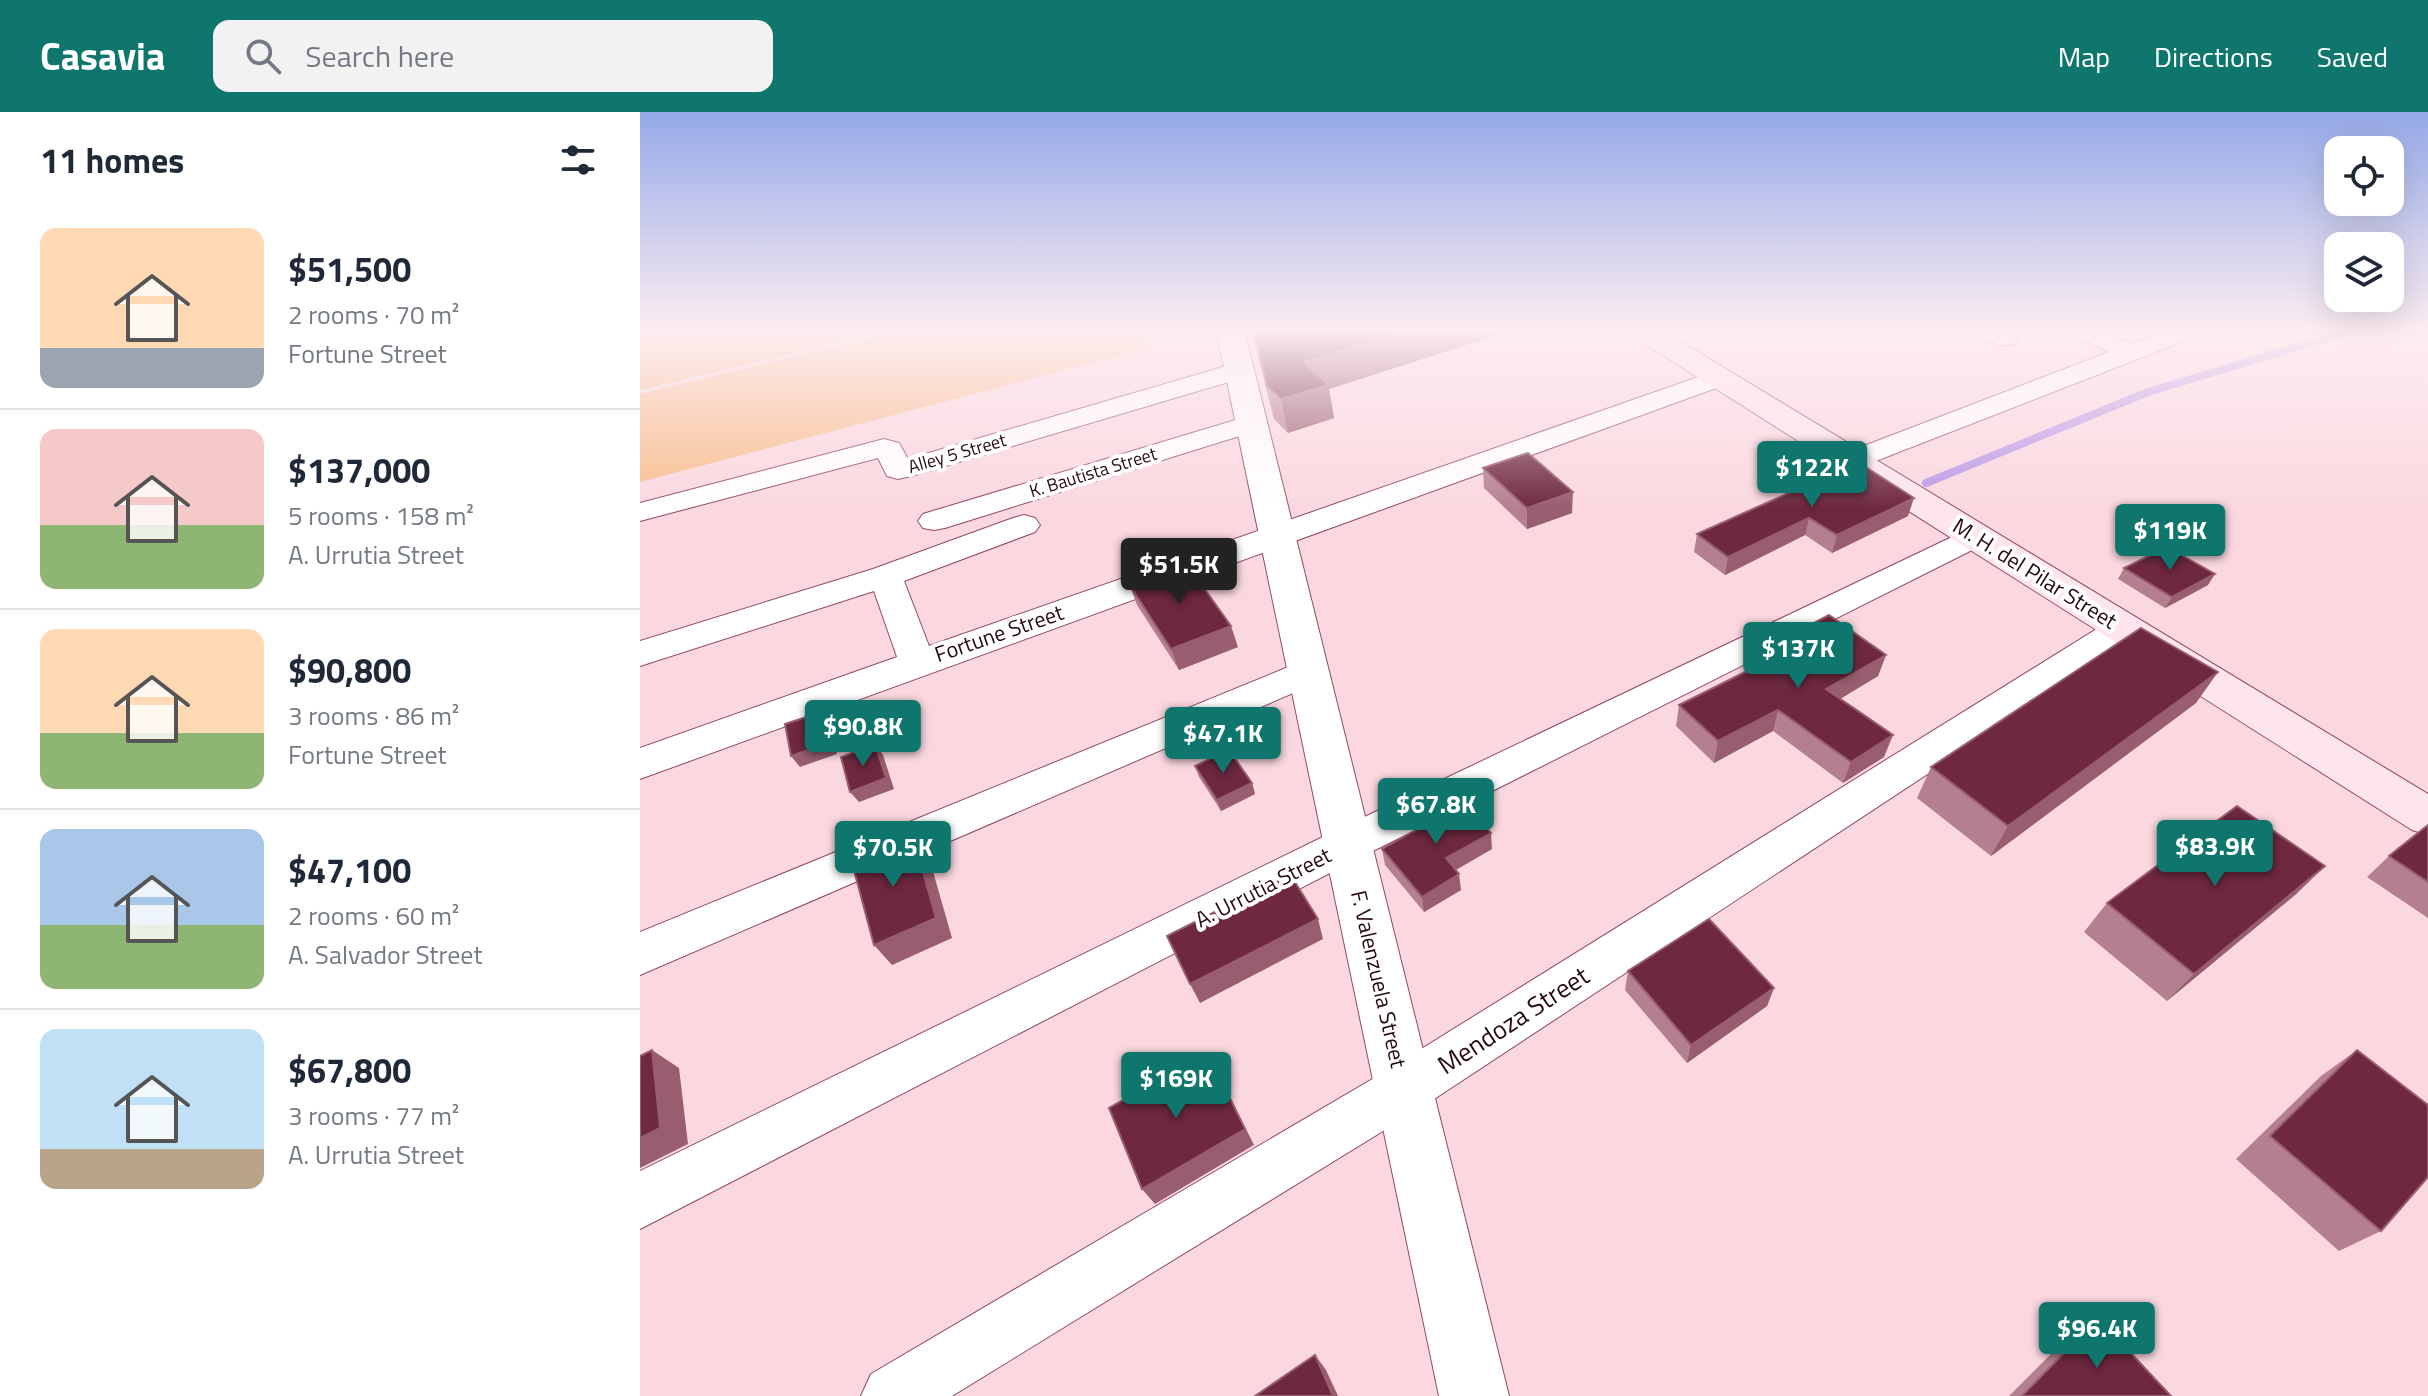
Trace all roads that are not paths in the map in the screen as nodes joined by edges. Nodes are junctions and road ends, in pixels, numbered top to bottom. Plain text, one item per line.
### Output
1 (1127, 389) edge
2 (1244, 389) edge
3 (1688, 389) edge
4 (1740, 389) edge
5 (2041, 389) edge
6 (1252, 423) junction
7 (1853, 460) junction
8 (640, 512) edge
9 (934, 521) dead end
10 (1024, 525) dead end
11 (1975, 536) junction
12 (1278, 537) junction
13 (885, 576) junction
14 (2124, 628) junction
15 (640, 654) edge
16 (917, 662) junction
17 (1308, 672) junction
18 (640, 764) edge
19 (2428, 817) edge
20 (1348, 844) junction
21 (640, 954) edge
22 (1404, 1089) junction
23 (640, 1201) edge
24 (893, 1396) edge
25 (1474, 1396) edge

1 - 8 street, Alley 5 Street
2 - 6 street, F. Valenzuela Street
3 - 12 street, Fortune Street
4 - 7 main road, M. H. del Pilar Street
5 - 7 street
6 - 9 street, K. Bautista Street
6 - 12 street, F. Valenzuela Street
7 - 11 main road, M. H. del Pilar Street
10 - 13 street
11 - 14 main road, M. H. del Pilar Street
11 - 20 street, A. Urrutia Street
12 - 16 street, Fortune Street
12 - 17 street, F. Valenzuela Street
13 - 15 street
13 - 16 street
14 - 19 main road, M. H. del Pilar Street
14 - 22 street, Mendoza Street
16 - 18 street, Fortune Street
17 - 20 street, F. Valenzuela Street
17 - 21 street
20 - 22 street, F. Valenzuela Street
20 - 23 street, A. Urrutia Street
22 - 24 street, Mendoza Street
22 - 25 street, F. Valenzuela Street

